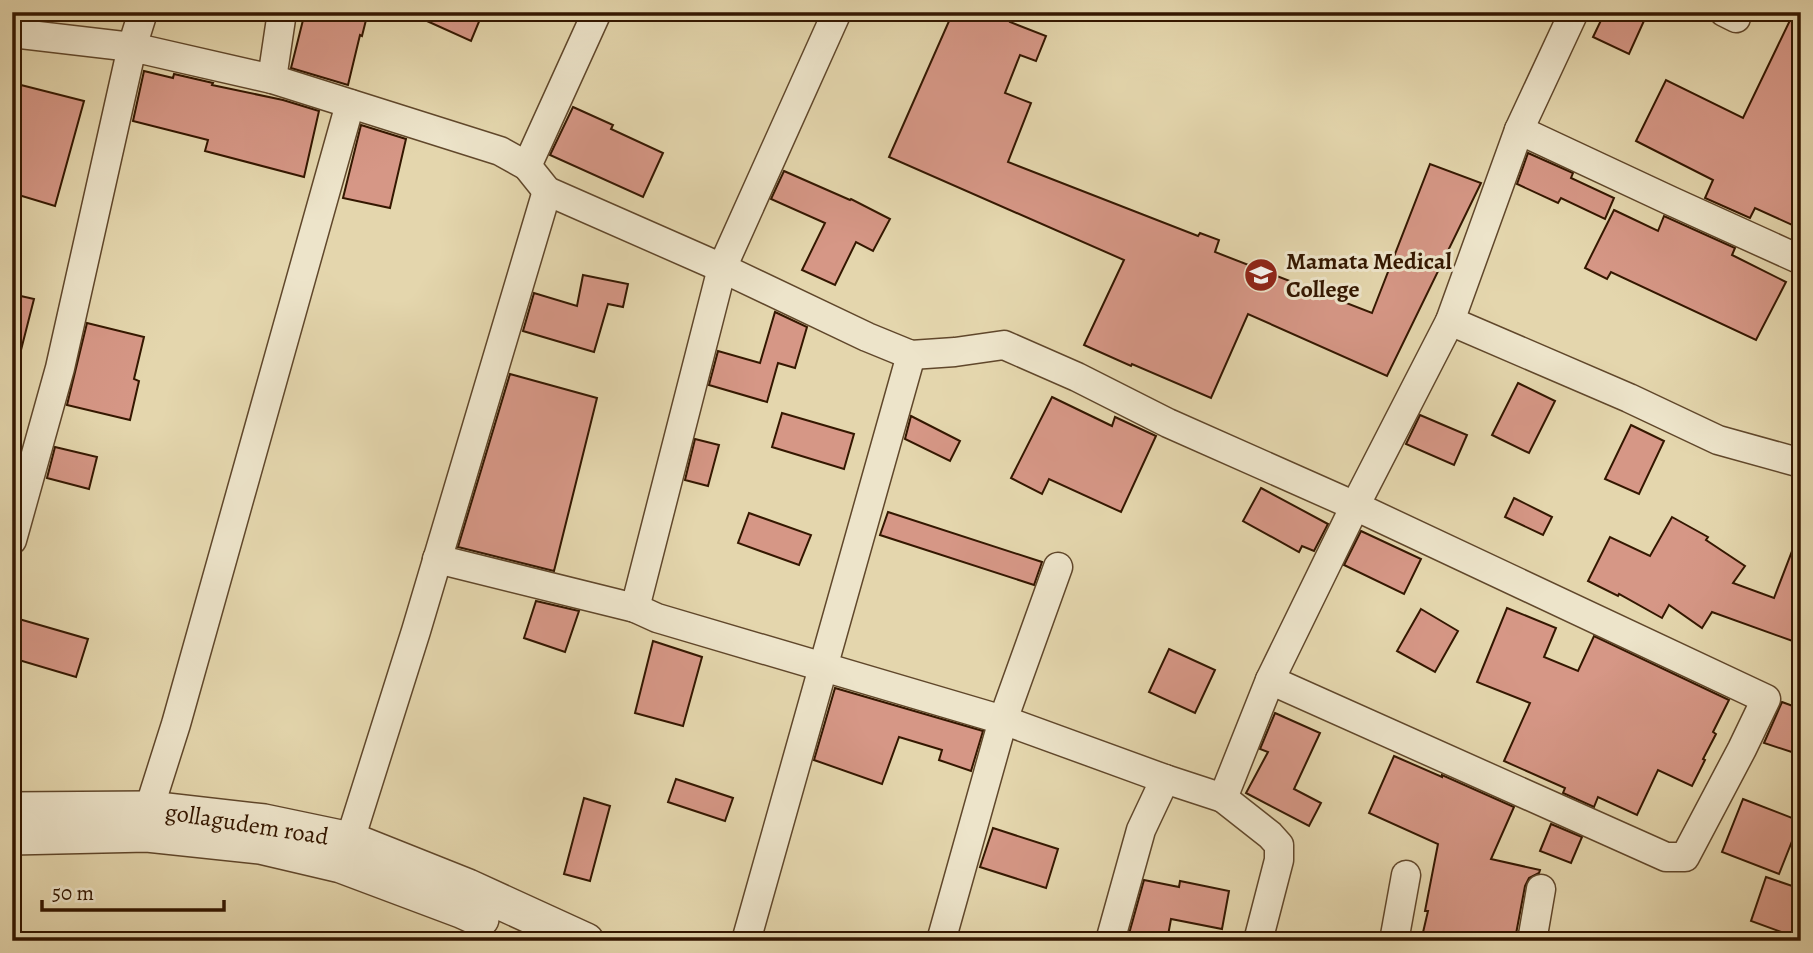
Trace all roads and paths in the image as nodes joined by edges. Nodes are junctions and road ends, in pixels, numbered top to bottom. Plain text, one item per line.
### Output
1 (143, 12) edge
2 (282, 12) edge
3 (597, 12) edge
4 (836, 12) edge
5 (1574, 12) edge
6 (12, 33) edge
7 (132, 47) junction
8 (272, 79) junction
9 (350, 104) junction
10 (1519, 130) junction
11 (527, 166) junction
12 (547, 191) junction
13 (1801, 260) edge
14 (722, 268) junction
15 (1450, 321) junction
16 (911, 355) junction
17 (1801, 463) edge
18 (1355, 506) junction
19 (12, 540) edge
20 (437, 559) junction
21 (1058, 567) dead end
22 (635, 608) junction
23 (824, 667) junction
24 (1270, 680) junction
25 (1003, 720) junction
26 (1165, 779) junction
27 (1223, 798) junction
28 (149, 809) junction
29 (12, 810) edge
30 (12, 837) edge
31 (349, 840) junction
32 (1406, 875) dead end
33 (1541, 889) dead end
34 (529, 941) edge
35 (586, 941) edge
36 (746, 941) edge
37 (941, 941) edge
38 (1110, 941) edge
39 (1258, 941) edge
40 (1394, 941) edge
41 (1532, 941) edge

1 - 7 street
2 - 8 street
3 - 11 street
4 - 14 street
5 - 10 street
6 - 7 street
7 - 8 street
7 - 19 street
8 - 9 street
9 - 11 street
9 - 28 street
10 - 13 street
10 - 15 street
11 - 12 street
12 - 14 street
12 - 20 street
14 - 16 street
14 - 22 street
15 - 17 street
15 - 18 street
16 - 18 street
16 - 23 street
18 - 24 street
18 - 24 street
20 - 22 street
20 - 31 street
21 - 25 street
22 - 23 street
23 - 25 street
23 - 36 street
24 - 27 street
25 - 26 street
25 - 37 street
26 - 27 street
26 - 38 street
27 - 39 street
28 - 29 street, gollagudem road
28 - 31 street, gollagudem road
30 - 34 street, gollagudem road
31 - 35 street, gollagudem road
32 - 40 street
33 - 41 street

